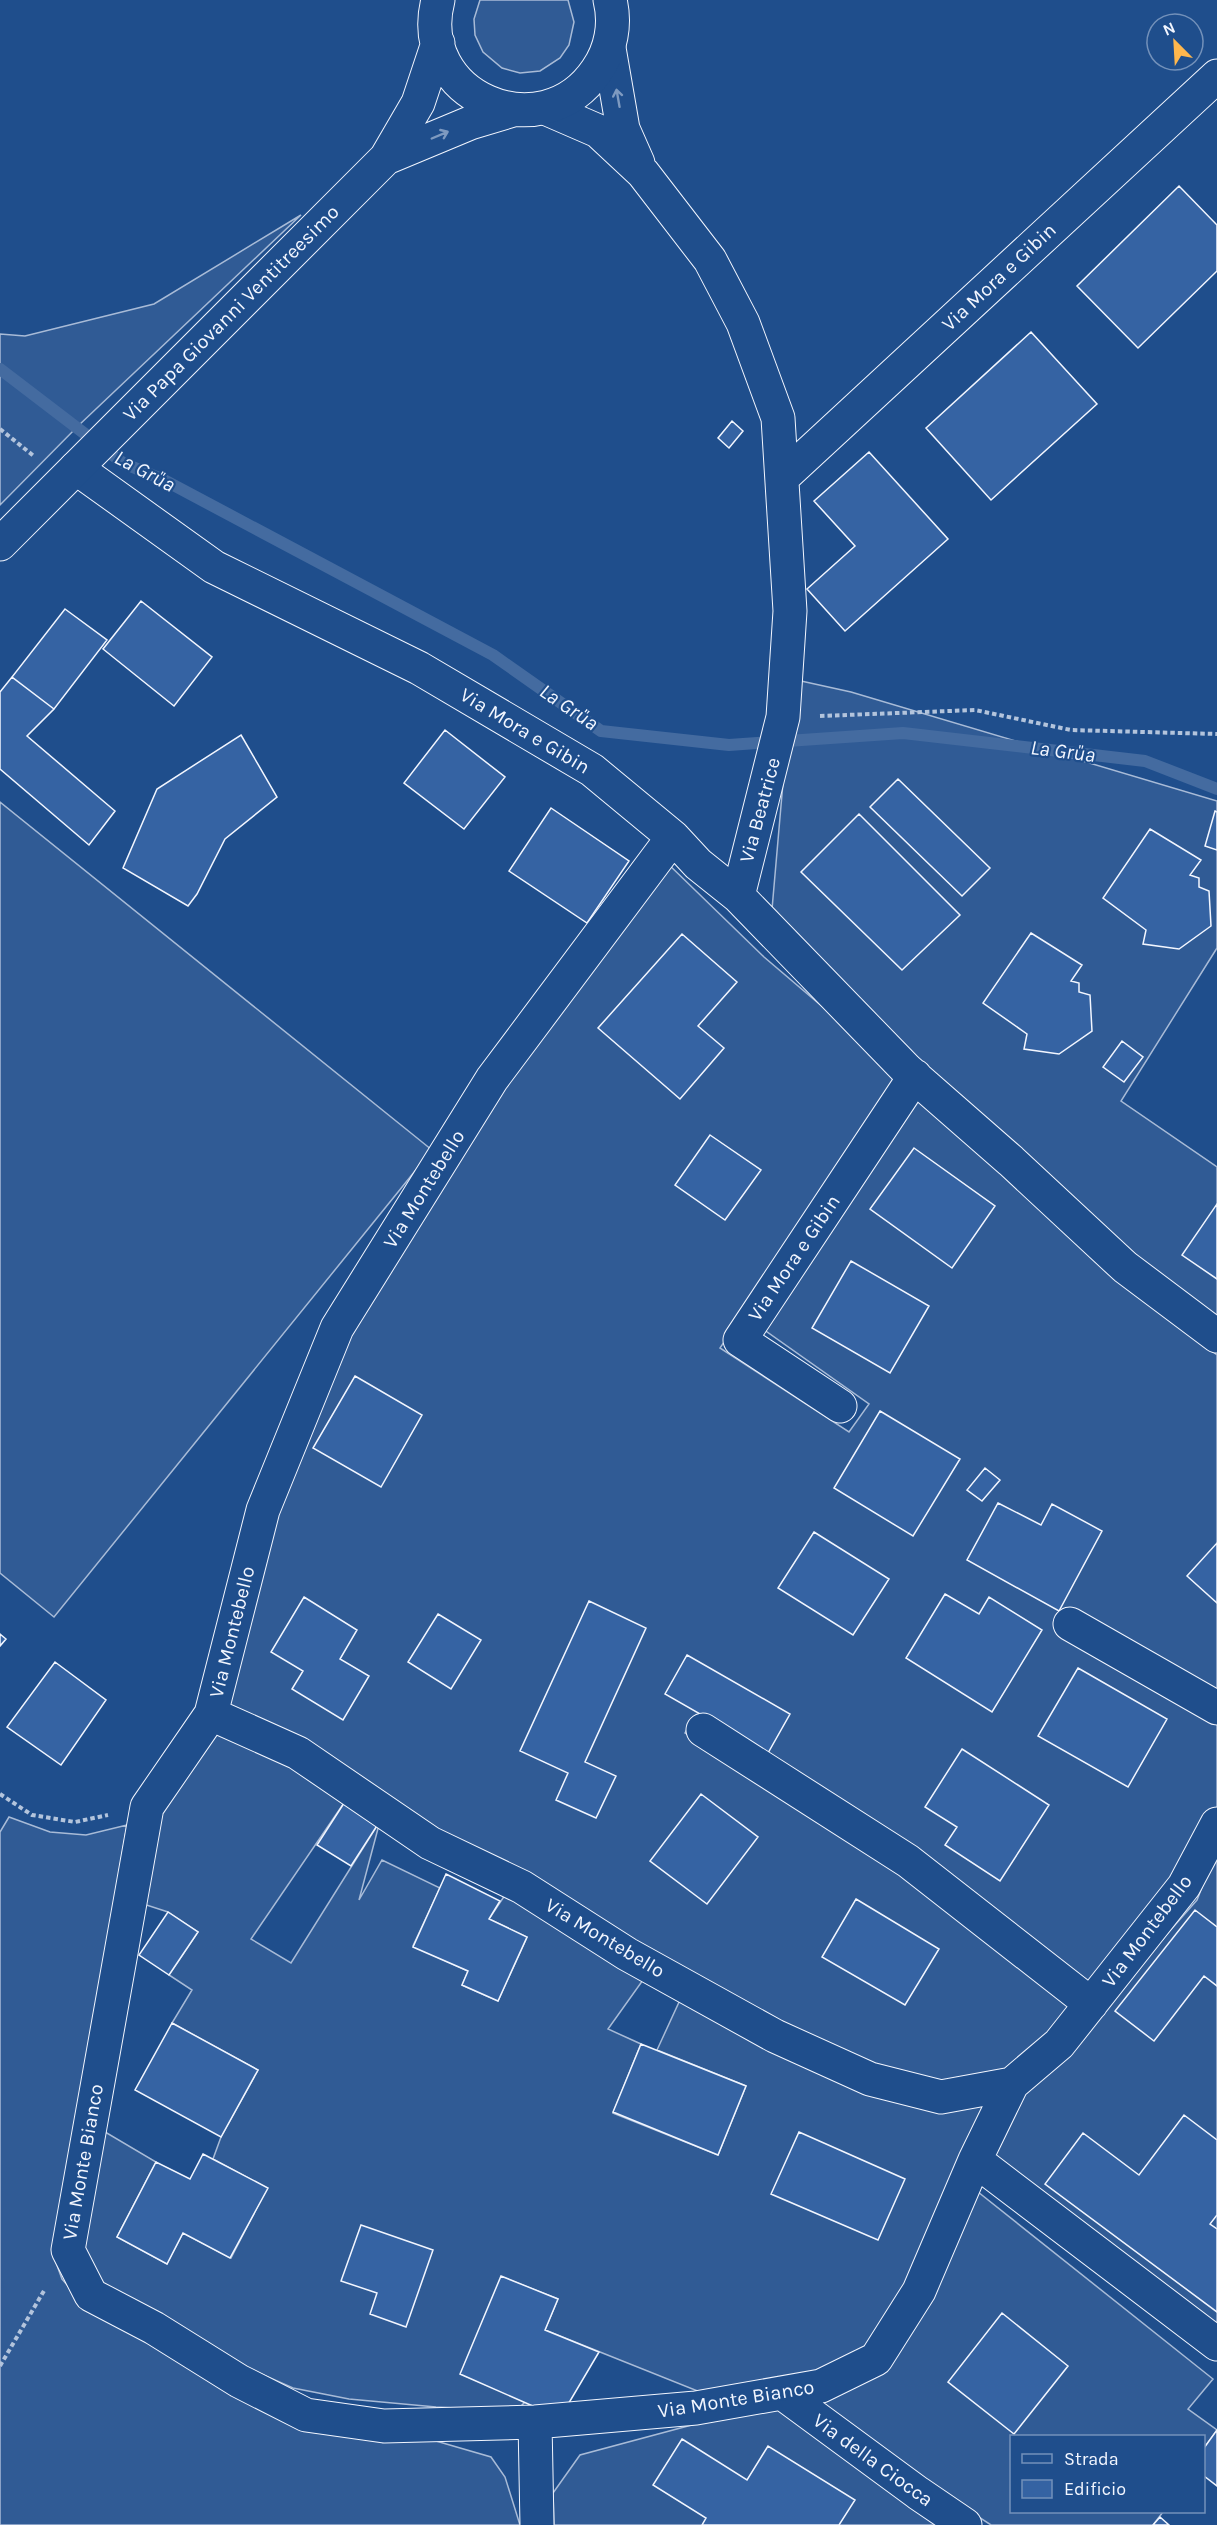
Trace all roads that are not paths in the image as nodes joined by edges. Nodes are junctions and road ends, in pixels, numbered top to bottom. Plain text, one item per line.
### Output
1 (438, 0) edge
2 (612, 3) edge
3 (438, 43) junction
4 (609, 48) junction
5 (1217, 76) edge
6 (529, 109) junction
7 (386, 158) junction
8 (643, 173) junction
9 (70, 474) junction
10 (782, 478) junction
11 (0, 544) edge
12 (673, 837) junction
13 (738, 896) junction
14 (915, 1076) junction
15 (1217, 1336) edge
16 (840, 1406) dead end
17 (1070, 1624) dead end
18 (1217, 1708) edge
19 (211, 1714) junction
20 (703, 1731) dead end
21 (1217, 1824) edge
22 (1091, 2004) junction
23 (1012, 2084) junction
24 (975, 2160) junction
25 (1217, 2344) edge
26 (782, 2393) junction
27 (535, 2422) junction
28 (537, 2525) edge
29 (965, 2525) edge

1 - 3 street
2 - 4 street
3 - 6 street
3 - 7 street, Via Papa Giovanni Ventitreesimo
4 - 6 street, Via Papa Giovanni Ventitreesimo
8 -> 4 street
5 - 10 street, Via Mora e Gibin
7 -> 6 street, Via Papa Giovanni Ventitreesimo
6 - 8 street
7 - 9 street, Via Papa Giovanni Ventitreesimo
8 - 10 street
9 - 11 street, Via Papa Giovanni Ventitreesimo
9 - 12 street, Via Mora e Gibin
10 - 13 street, Via Beatrice
12 - 13 street, Via Mora e Gibin
12 - 19 street, Via Montebello
13 - 14 street, Via Mora e Gibin
14 - 15 street, Via Mora e Gibin
14 - 16 street, Via Mora e Gibin
17 - 18 street
19 - 23 street, Via Montebello
19 - 27 street, Via Monte Bianco
20 - 22 street, Via Montebello
21 - 22 street, Via Montebello
22 - 23 street, Via Montebello
23 - 24 street, Via Monte Bianco
24 - 25 street
24 - 26 street, Via Monte Bianco
26 - 27 street, Via Monte Bianco
26 - 29 street, Via della Ciocca
27 - 28 street

